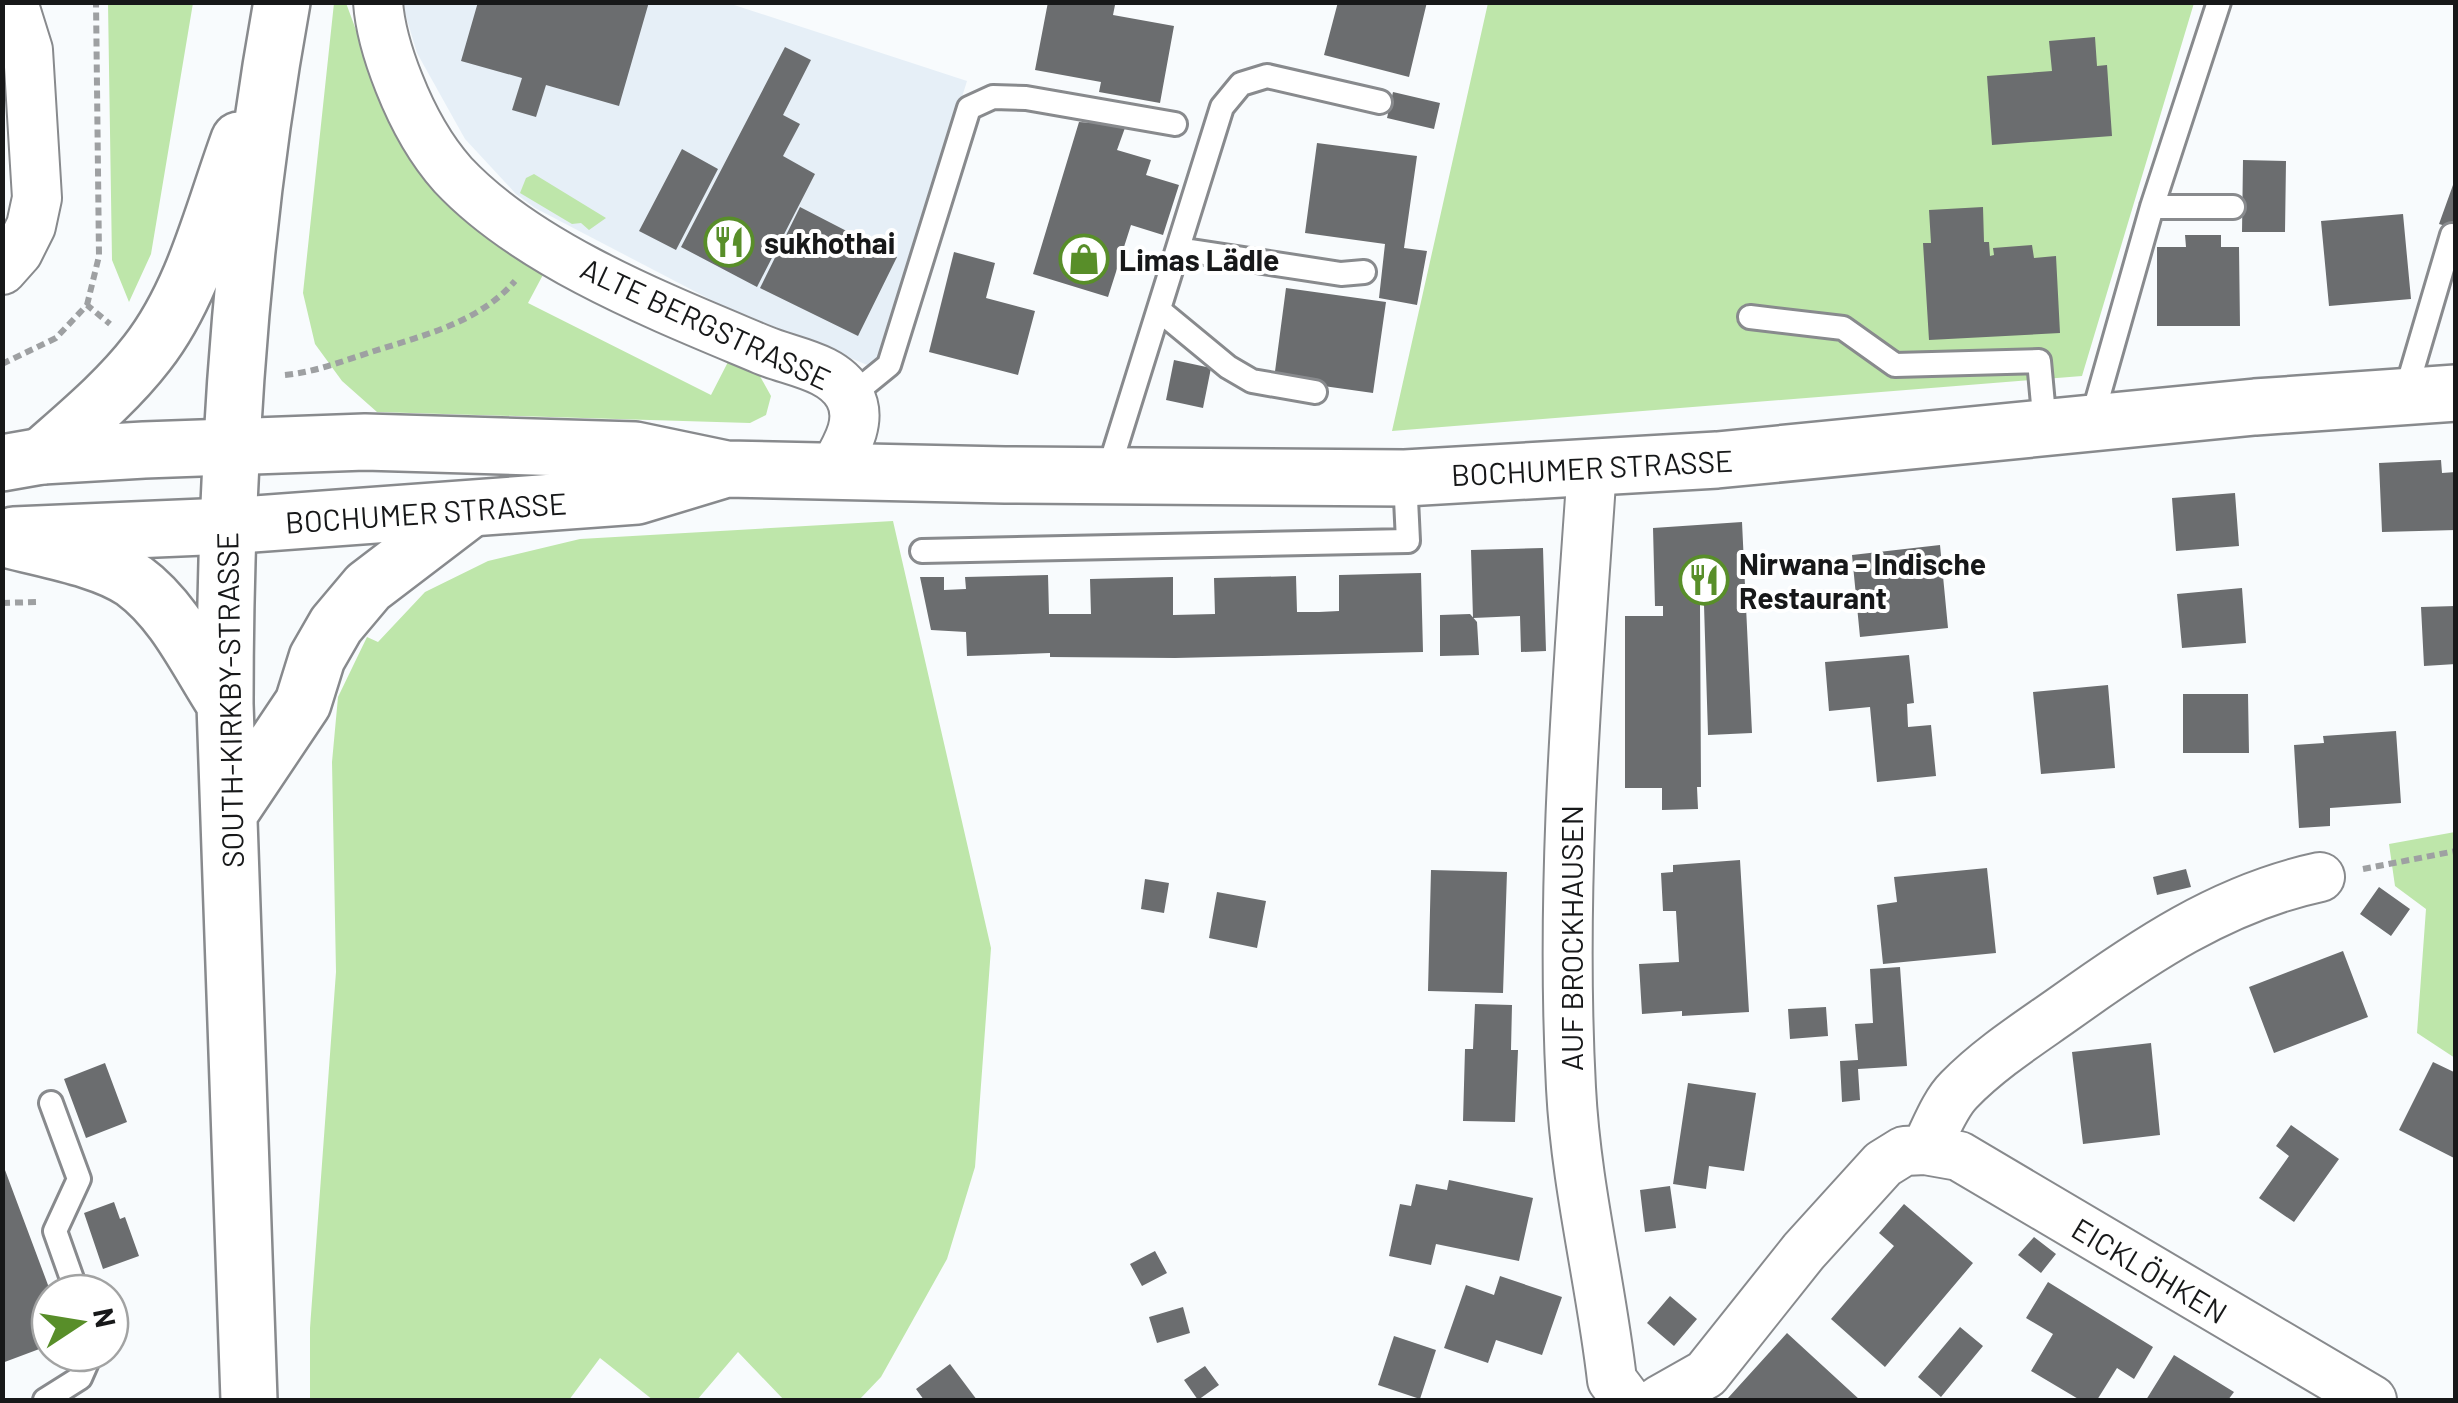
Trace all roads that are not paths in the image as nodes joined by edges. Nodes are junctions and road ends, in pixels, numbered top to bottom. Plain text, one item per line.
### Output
1 (13, 2) edge
2 (378, 2) edge
3 (2218, 2) edge
4 (279, 20) edge
5 (1380, 102) dead end
6 (1174, 124) dead end
7 (2233, 206) dead end
8 (2152, 207) junction
9 (2452, 236) dead end
10 (1178, 249) junction
11 (2, 270) edge
12 (1364, 272) dead end
13 (1160, 310) junction
14 (1750, 317) dead end
15 (1315, 392) dead end
16 (2430, 393) edge
17 (851, 396) junction
18 (2068, 424) junction
19 (232, 446) junction
20 (22, 460) edge
21 (1592, 468) junction
22 (726, 469) junction
23 (832, 472) junction
24 (1107, 475) junction
25 (1406, 478) junction
26 (469, 510) junction
27 (227, 526) junction
28 (2, 536) edge
29 (922, 550) dead end
30 (224, 704) junction
31 (230, 812) junction
32 (2320, 877) road end
33 (51, 1104) dead end
34 (1925, 1150) junction
35 (70, 1273) edge
36 (82, 1373) edge
37 (46, 1400) edge
38 (249, 1400) edge
39 (1627, 1400) edge
40 (1660, 1400) edge
41 (2372, 1400) edge

1 - 11 street
2 - 17 street, ALTE BERGSTRASSE
3 - 8 lane
4 - 19 main road, SOUTH-KIRKBY-STRASSE
4 - 20 main road
5 - 10 lane
6 - 17 lane
7 - 8 lane
8 - 18 lane
9 - 16 lane
10 - 12 lane
10 - 13 lane
13 - 15 lane
13 - 24 lane
14 - 18 lane
16 - 18 main road, BOCHUMER STRASSE
17 - 23 street, ALTE BERGSTRASSE
18 - 21 main road, BOCHUMER STRASSE
19 - 20 main road, BOCHUMER STRASSE
19 - 22 main road, BOCHUMER STRASSE
19 - 27 main road, SOUTH-KIRKBY-STRASSE
21 - 25 main road, BOCHUMER STRASSE
21 - 39 street, AUF BROCKHAUSEN
22 - 23 main road, BOCHUMER STRASSE
22 - 26 main road, BOCHUMER STRASSE
23 - 24 main road, BOCHUMER STRASSE
24 - 25 main road, BOCHUMER STRASSE
25 - 29 lane
26 - 27 main road, BOCHUMER STRASSE
26 - 31 main road
27 - 28 main road, BOCHUMER STRASSE
27 - 30 main road, SOUTH-KIRKBY-STRASSE
28 - 30 main road
30 - 31 main road, SOUTH-KIRKBY-STRASSE
31 - 38 main road, SOUTH-KIRKBY-STRASSE
32 - 34 street
33 - 35 lane
34 - 40 street
34 - 41 street, EICKLÖHKEN
36 - 37 lane

